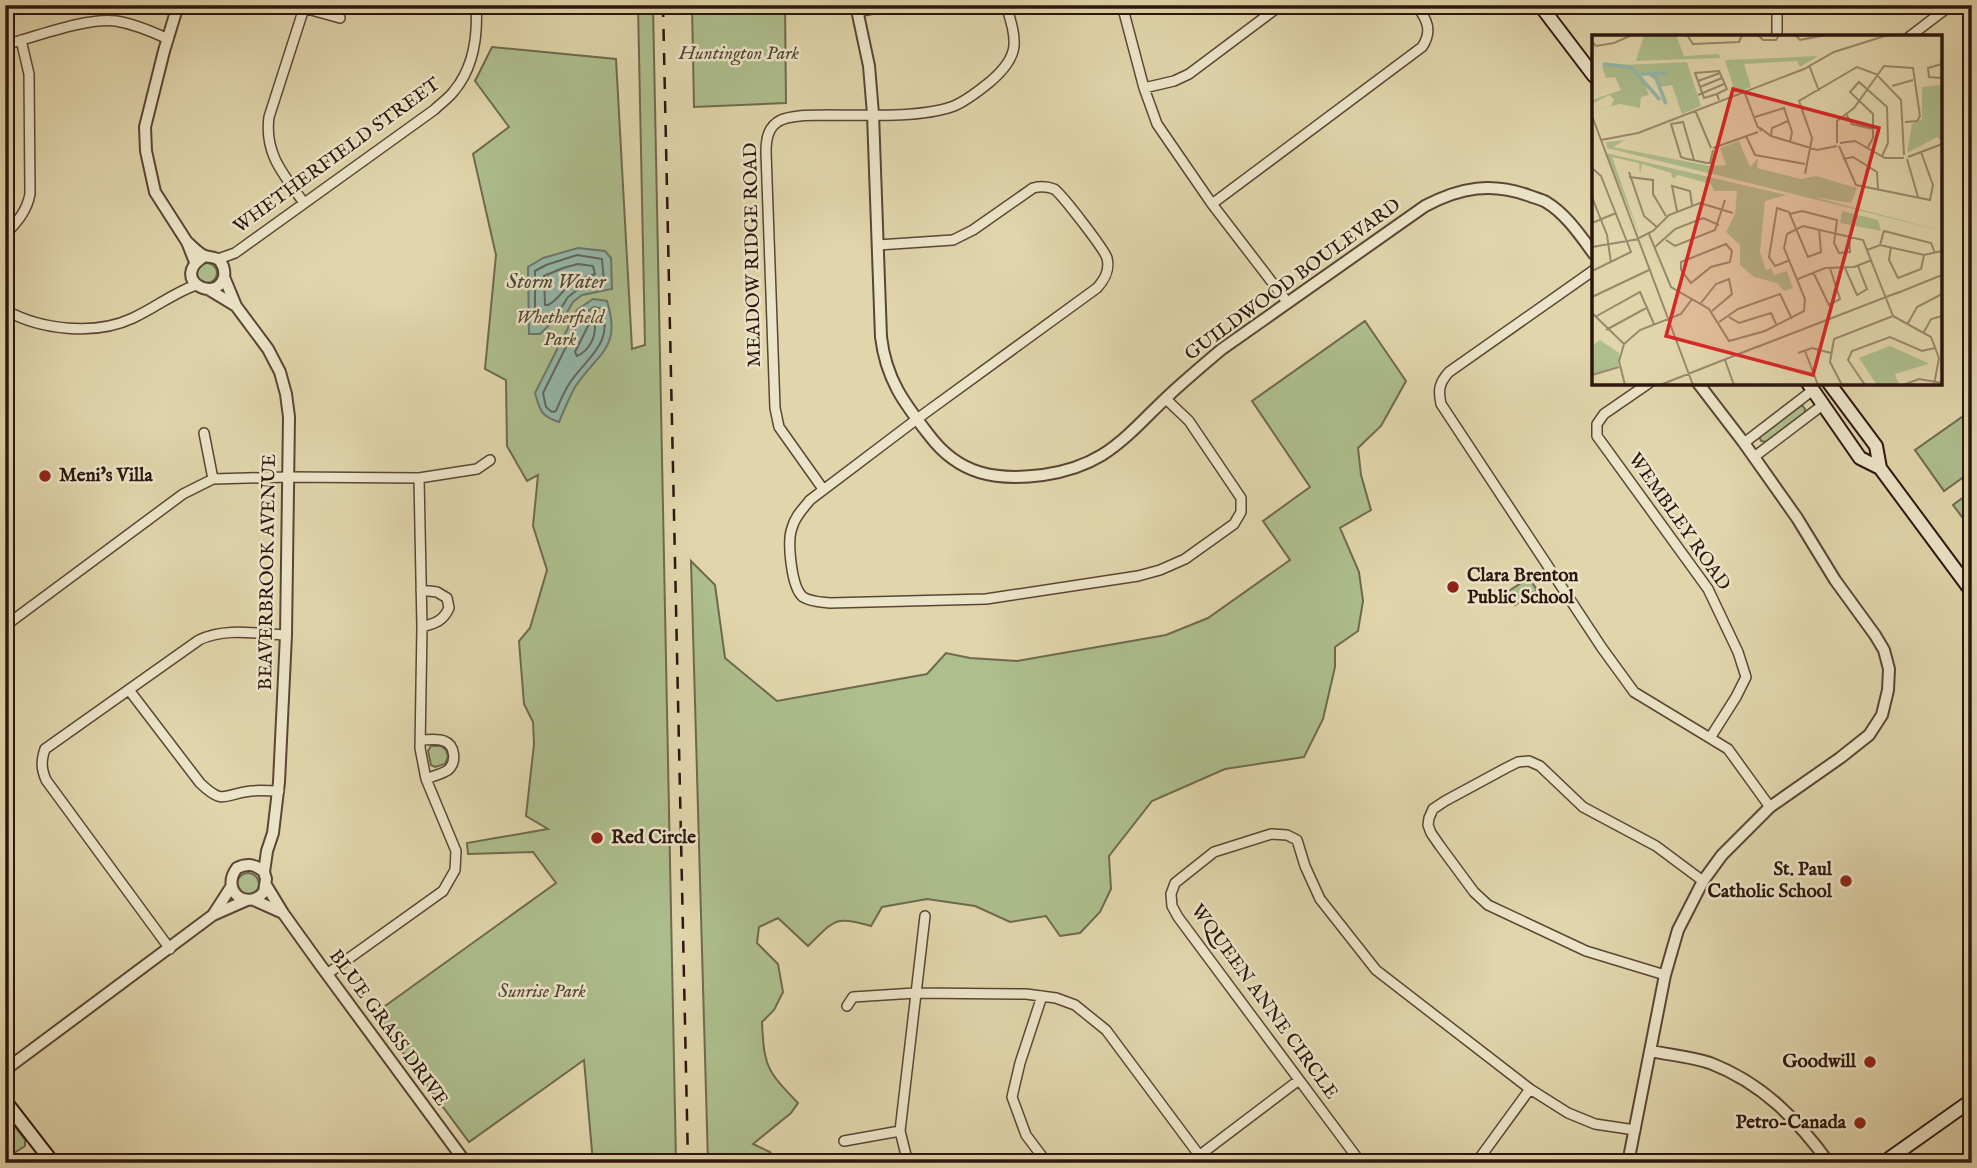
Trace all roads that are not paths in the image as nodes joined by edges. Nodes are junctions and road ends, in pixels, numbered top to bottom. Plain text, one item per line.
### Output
1 (178, 5) edge
2 (476, 5) edge
3 (891, 5) edge
4 (1006, 5) edge
5 (1122, 5) edge
6 (1281, 5) edge
7 (1416, 5) edge
8 (1777, 5) edge
9 (1951, 5) edge
10 (1542, 6) edge
11 (304, 7) edge
12 (856, 8) edge
13 (341, 18) dead end
14 (1777, 35) edge
15 (1912, 35) edge
16 (167, 39) junction
17 (22, 40) junction
18 (5, 45) edge
19 (1592, 73) edge
20 (1144, 88) junction
21 (873, 114) junction
22 (304, 203) junction
23 (1212, 204) junction
24 (5, 235) edge
25 (878, 244) junction
26 (1592, 251) edge
27 (235, 253) junction
28 (218, 259) junction
29 (197, 263) junction
30 (1592, 271) edge
31 (224, 274) junction
32 (196, 285) junction
33 (208, 289) junction
34 (180, 291) junction
35 (1288, 303) junction
36 (236, 306) junction
37 (5, 310) edge
38 (1646, 385) edge
39 (1700, 385) edge
40 (1830, 385) edge
41 (1811, 387) edge
42 (1166, 399) junction
43 (1824, 404) junction
44 (917, 419) junction
45 (204, 433) dead end
46 (1744, 443) junction
47 (1754, 457) junction
48 (490, 460) dead end
49 (1880, 468) junction
50 (288, 477) junction
51 (419, 478) junction
52 (213, 479) junction
53 (822, 489) junction
54 (421, 590) junction
55 (1972, 592) edge
56 (5, 626) edge
57 (422, 627) junction
58 (286, 635) junction
59 (129, 690) junction
60 (1710, 738) junction
61 (421, 740) junction
62 (426, 779) junction
63 (279, 791) junction
64 (1770, 807) junction
65 (267, 850) junction
66 (250, 864) junction
67 (264, 872) junction
68 (1703, 881) junction
69 (267, 886) junction
70 (231, 887) junction
71 (250, 900) junction
72 (283, 913) junction
73 (214, 915) junction
74 (925, 916) dead end
75 (170, 949) junction
76 (327, 974) junction
77 (1665, 975) junction
78 (915, 993) junction
79 (1042, 996) junction
80 (847, 1006) dead end
81 (1651, 1051) junction
82 (5, 1070) edge
83 (1299, 1080) junction
84 (1530, 1089) junction
85 (1972, 1100) edge
86 (5, 1101) edge
87 (1635, 1130) junction
88 (900, 1131) junction
89 (844, 1141) dead end
90 (1203, 1159) edge
91 (53, 1163) edge
92 (466, 1163) edge
93 (908, 1163) edge
94 (1047, 1163) edge
95 (1361, 1163) edge
96 (1476, 1163) edge
97 (1629, 1163) edge
98 (1829, 1163) edge
99 (1883, 1163) edge

1 - 16 street
2 - 22 street, WHETHERFIELD STREET
3 - 12 street
4 - 21 street, MEADOW RIDGE ROAD
5 - 20 street
6 - 20 street
7 - 23 street
8 - 14 street
9 - 15 street
10 - 19 main road
11 - 13 street
11 - 22 street
12 - 21 street, GUILDWOOD BOULEVARD
16 - 17 street
16 - 29 street
17 - 18 street
17 - 24 street
20 - 23 street
21 - 25 street, GUILDWOOD BOULEVARD
21 - 53 street, MEADOW RIDGE ROAD
22 - 27 street, WHETHERFIELD STREET
23 - 35 street
25 - 44 street, GUILDWOOD BOULEVARD
25 - 44 street
26 - 35 street, GUILDWOOD BOULEVARD
27 - 28 street, WHETHERFIELD STREET
27 - 31 street, WHETHERFIELD STREET
28 - 29 street
28 - 31 street
29 - 32 street
29 - 34 street
30 - 60 street
31 - 33 street
31 - 36 street, BEAVERBROOK AVENUE
32 - 33 street
32 - 34 street
33 - 36 street, BEAVERBROOK AVENUE
34 - 37 street
35 - 42 street, GUILDWOOD BOULEVARD
36 - 50 street, BEAVERBROOK AVENUE
38 - 60 street, WEMBLEY ROAD
39 - 46 street
40 - 49 main road
41 - 43 main road
41 - 46 street
42 - 44 street, GUILDWOOD BOULEVARD
42 - 53 street
43 - 47 street
43 - 49 main road
44 - 53 street
45 - 52 street
46 - 47 street
47 - 64 street
48 - 51 street
49 - 55 main road
50 - 51 street
50 - 52 street
50 - 58 street, BEAVERBROOK AVENUE
51 - 54 street
52 - 56 street
54 - 57 street
54 - 57 street
57 - 61 street
58 - 59 street
58 - 63 street, BEAVERBROOK AVENUE
59 - 63 street
59 - 75 street
60 - 64 street
61 - 62 street
61 - 62 street
62 - 76 street
63 - 65 street, BEAVERBROOK AVENUE
64 - 68 street
65 - 66 street
65 - 67 street, BEAVERBROOK AVENUE
66 - 67 street
66 - 70 street
67 - 69 street
68 - 77 street
68 - 77 street
69 - 71 street
69 - 72 street, BLUE GRASS DRIVE
70 - 71 street
70 - 73 street
71 - 72 street
71 - 73 street
72 - 76 street, BLUE GRASS DRIVE
73 - 75 street
74 - 78 street
75 - 82 street
76 - 92 street, BLUE GRASS DRIVE
77 - 81 street
78 - 79 street
78 - 80 street
78 - 88 street
79 - 90 street
79 - 94 street
81 - 87 street
81 - 98 street
83 - 84 street, WQUEEN ANNE CIRCLE
83 - 90 street
83 - 95 street, WQUEEN ANNE CIRCLE
84 - 87 street
84 - 96 street
85 - 99 main road
86 - 91 main road
87 - 97 street
88 - 89 street
88 - 93 street

